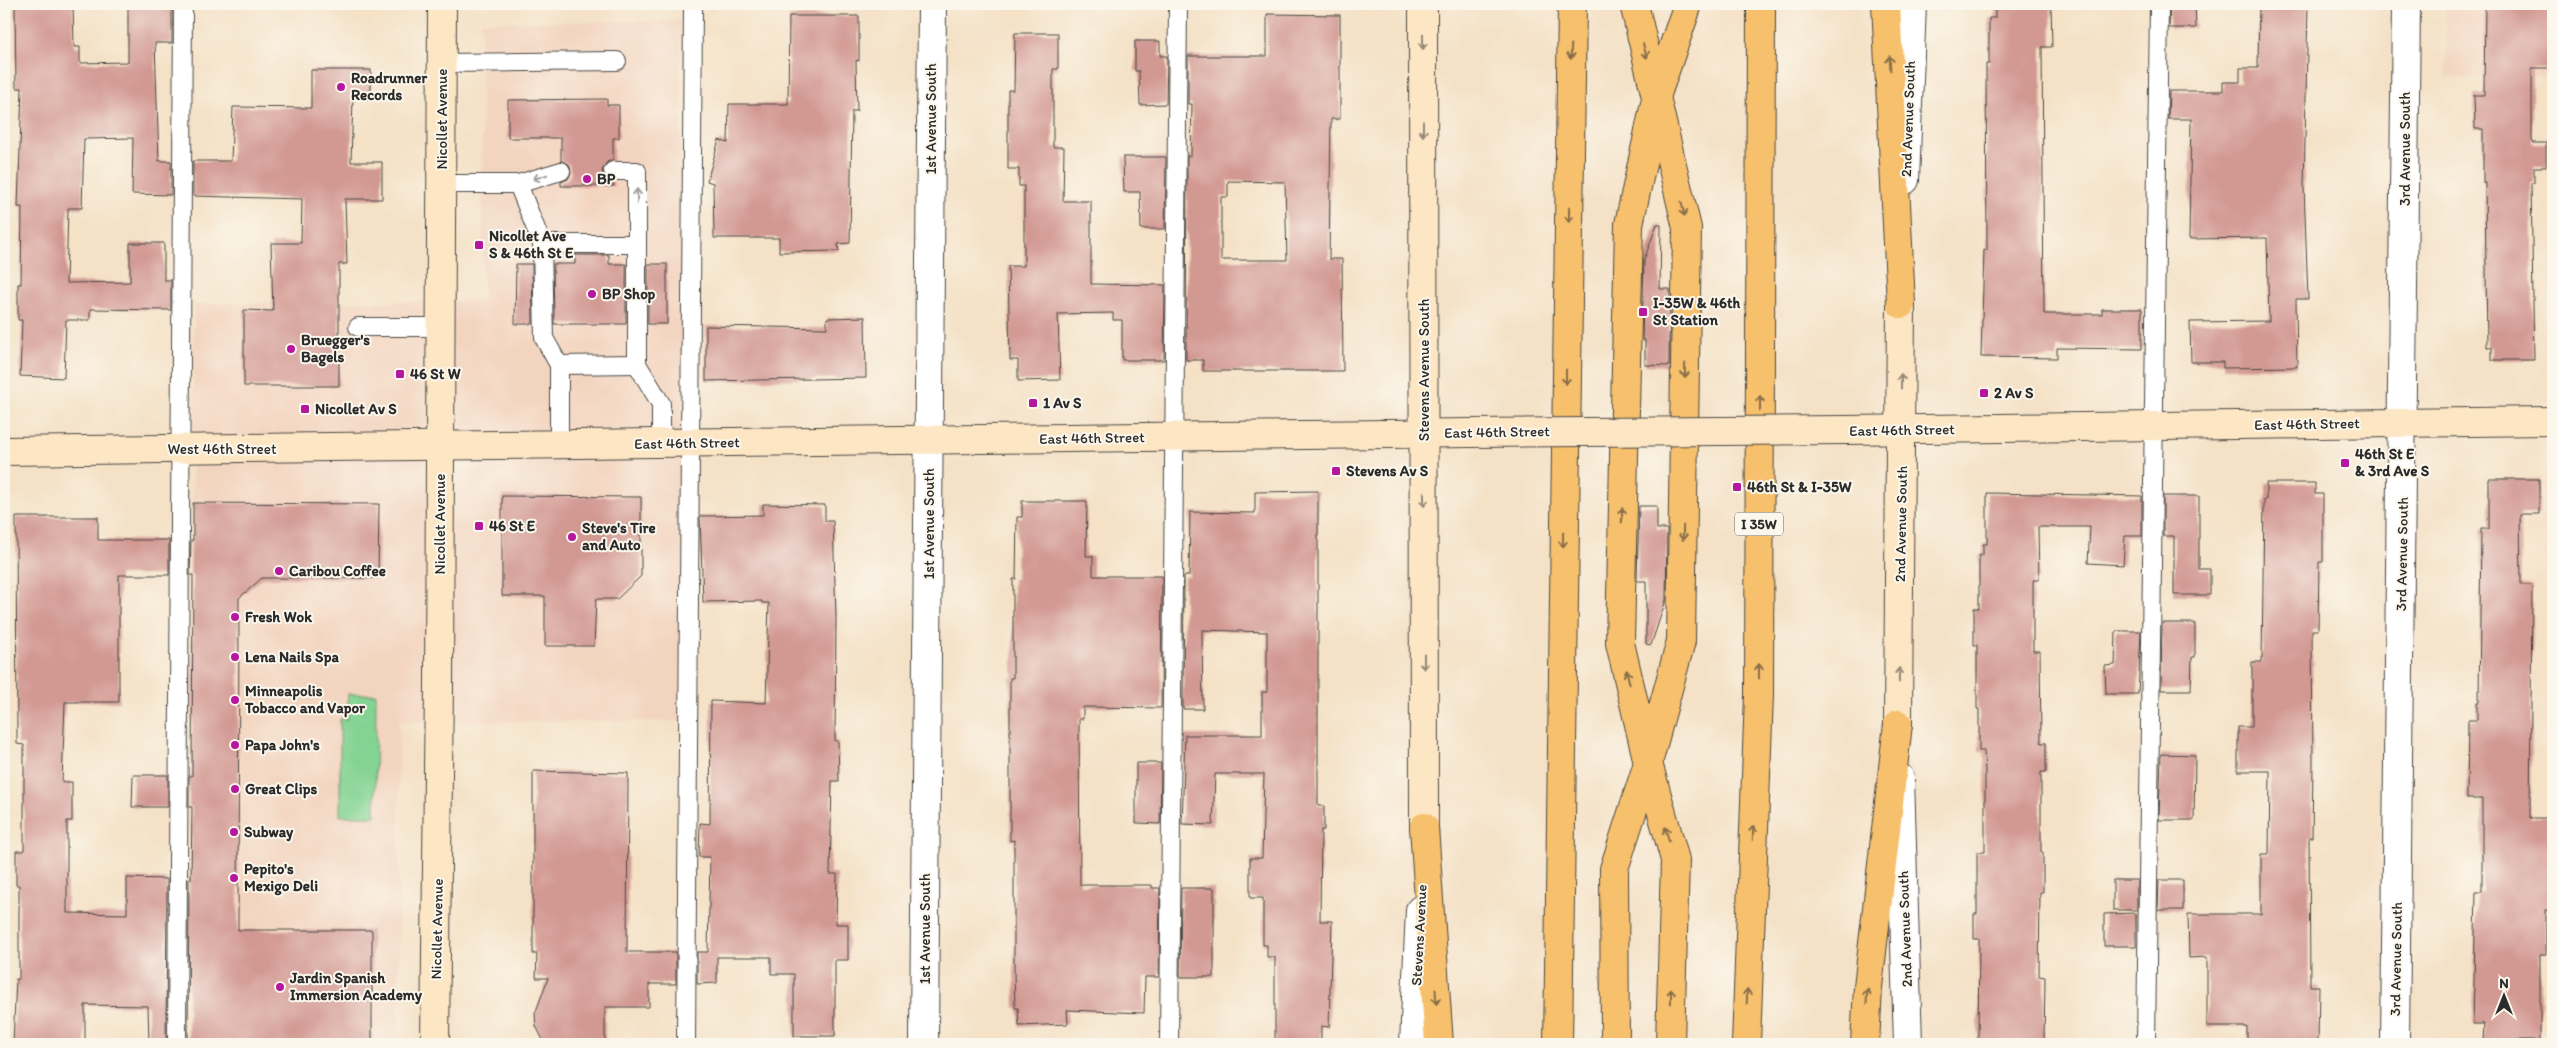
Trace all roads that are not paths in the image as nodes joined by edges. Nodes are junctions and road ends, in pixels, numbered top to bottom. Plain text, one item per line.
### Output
1 (183, 4) edge
2 (442, 4) edge
3 (693, 4) edge
4 (932, 4) edge
5 (1178, 4) edge
6 (1423, 4) edge
7 (1572, 4) edge
8 (1634, 4) edge
9 (1688, 4) edge
10 (1761, 4) edge
11 (1886, 4) edge
12 (1912, 4) edge
13 (2158, 4) edge
14 (2406, 4) edge
15 (617, 60) dead end
16 (442, 63) junction
17 (1657, 94) junction
18 (561, 171) dead end
19 (613, 171) dead end
20 (442, 184) junction
21 (518, 184) junction
22 (542, 244) junction
23 (636, 244) junction
24 (1901, 304) junction
25 (358, 327) dead end
26 (441, 327) junction
27 (637, 364) junction
28 (559, 365) junction
29 (2553, 421) edge
30 (2403, 423) junction
31 (2154, 426) junction
32 (1902, 430) junction
33 (1424, 433) junction
34 (1174, 437) junction
35 (930, 441) junction
36 (691, 443) junction
37 (661, 444) junction
38 (559, 445) junction
39 (441, 446) junction
40 (180, 449) junction
41 (4, 452) edge
42 (1898, 724) junction
43 (1648, 763) junction
44 (1424, 826) junction
45 (177, 1044) edge
46 (435, 1044) edge
47 (686, 1044) edge
48 (924, 1044) edge
49 (1169, 1044) edge
50 (1414, 1044) edge
51 (1439, 1044) edge
52 (1558, 1044) edge
53 (1615, 1044) edge
54 (1670, 1044) edge
55 (1746, 1044) edge
56 (1865, 1044) edge
57 (1908, 1044) edge
58 (2146, 1044) edge
59 (2395, 1044) edge

1 - 40 lane
2 - 16 main road, Nicollet Avenue
3 - 36 lane
4 - 35 street, 1st Avenue South
5 - 34 lane
6 -> 33 main road, Stevens Avenue South
7 -> 52 highway
8 -> 17 highway
9 - 17 highway
55 -> 10 highway, I 35W
24 -> 11 highway
12 - 24 street, 2nd Avenue South
13 - 31 lane
14 - 30 street, 3rd Avenue South
15 - 16 lane
16 - 20 main road, Nicollet Avenue
43 -> 17 highway
17 -> 43 highway
18 -> 21 lane
23 -> 19 lane
20 - 21 lane
20 - 26 main road, Nicollet Avenue
21 - 22 lane
22 - 23 lane
22 - 28 lane
23 - 27 lane
32 -> 24 main road, 2nd Avenue South
25 - 26 lane
26 - 39 main road, Nicollet Avenue
27 - 28 lane
27 - 37 lane
28 - 38 lane
29 - 30 main road, East 46th Street
30 - 31 main road, East 46th Street
30 - 59 street, 3rd Avenue South
31 - 32 main road, East 46th Street
31 - 58 lane
32 - 33 main road, East 46th Street, bridge
42 -> 32 main road, 2nd Avenue South
33 - 34 main road, East 46th Street
33 -> 44 main road, Stevens Avenue South
34 - 35 main road, East 46th Street
34 - 49 lane
35 - 36 main road, East 46th Street
35 - 48 street, 1st Avenue South
36 - 37 main road, East 46th Street
36 - 47 lane
37 - 38 main road, East 46th Street
38 - 39 main road, East 46th Street
39 - 40 main road, West 46th Street
39 - 46 main road, Nicollet Avenue
40 - 41 main road, West 46th Street
40 - 45 lane
56 -> 42 highway
42 - 57 street, 2nd Avenue South
43 - 53 highway
54 -> 43 highway
44 - 50 street, Stevens Avenue
44 -> 51 highway

